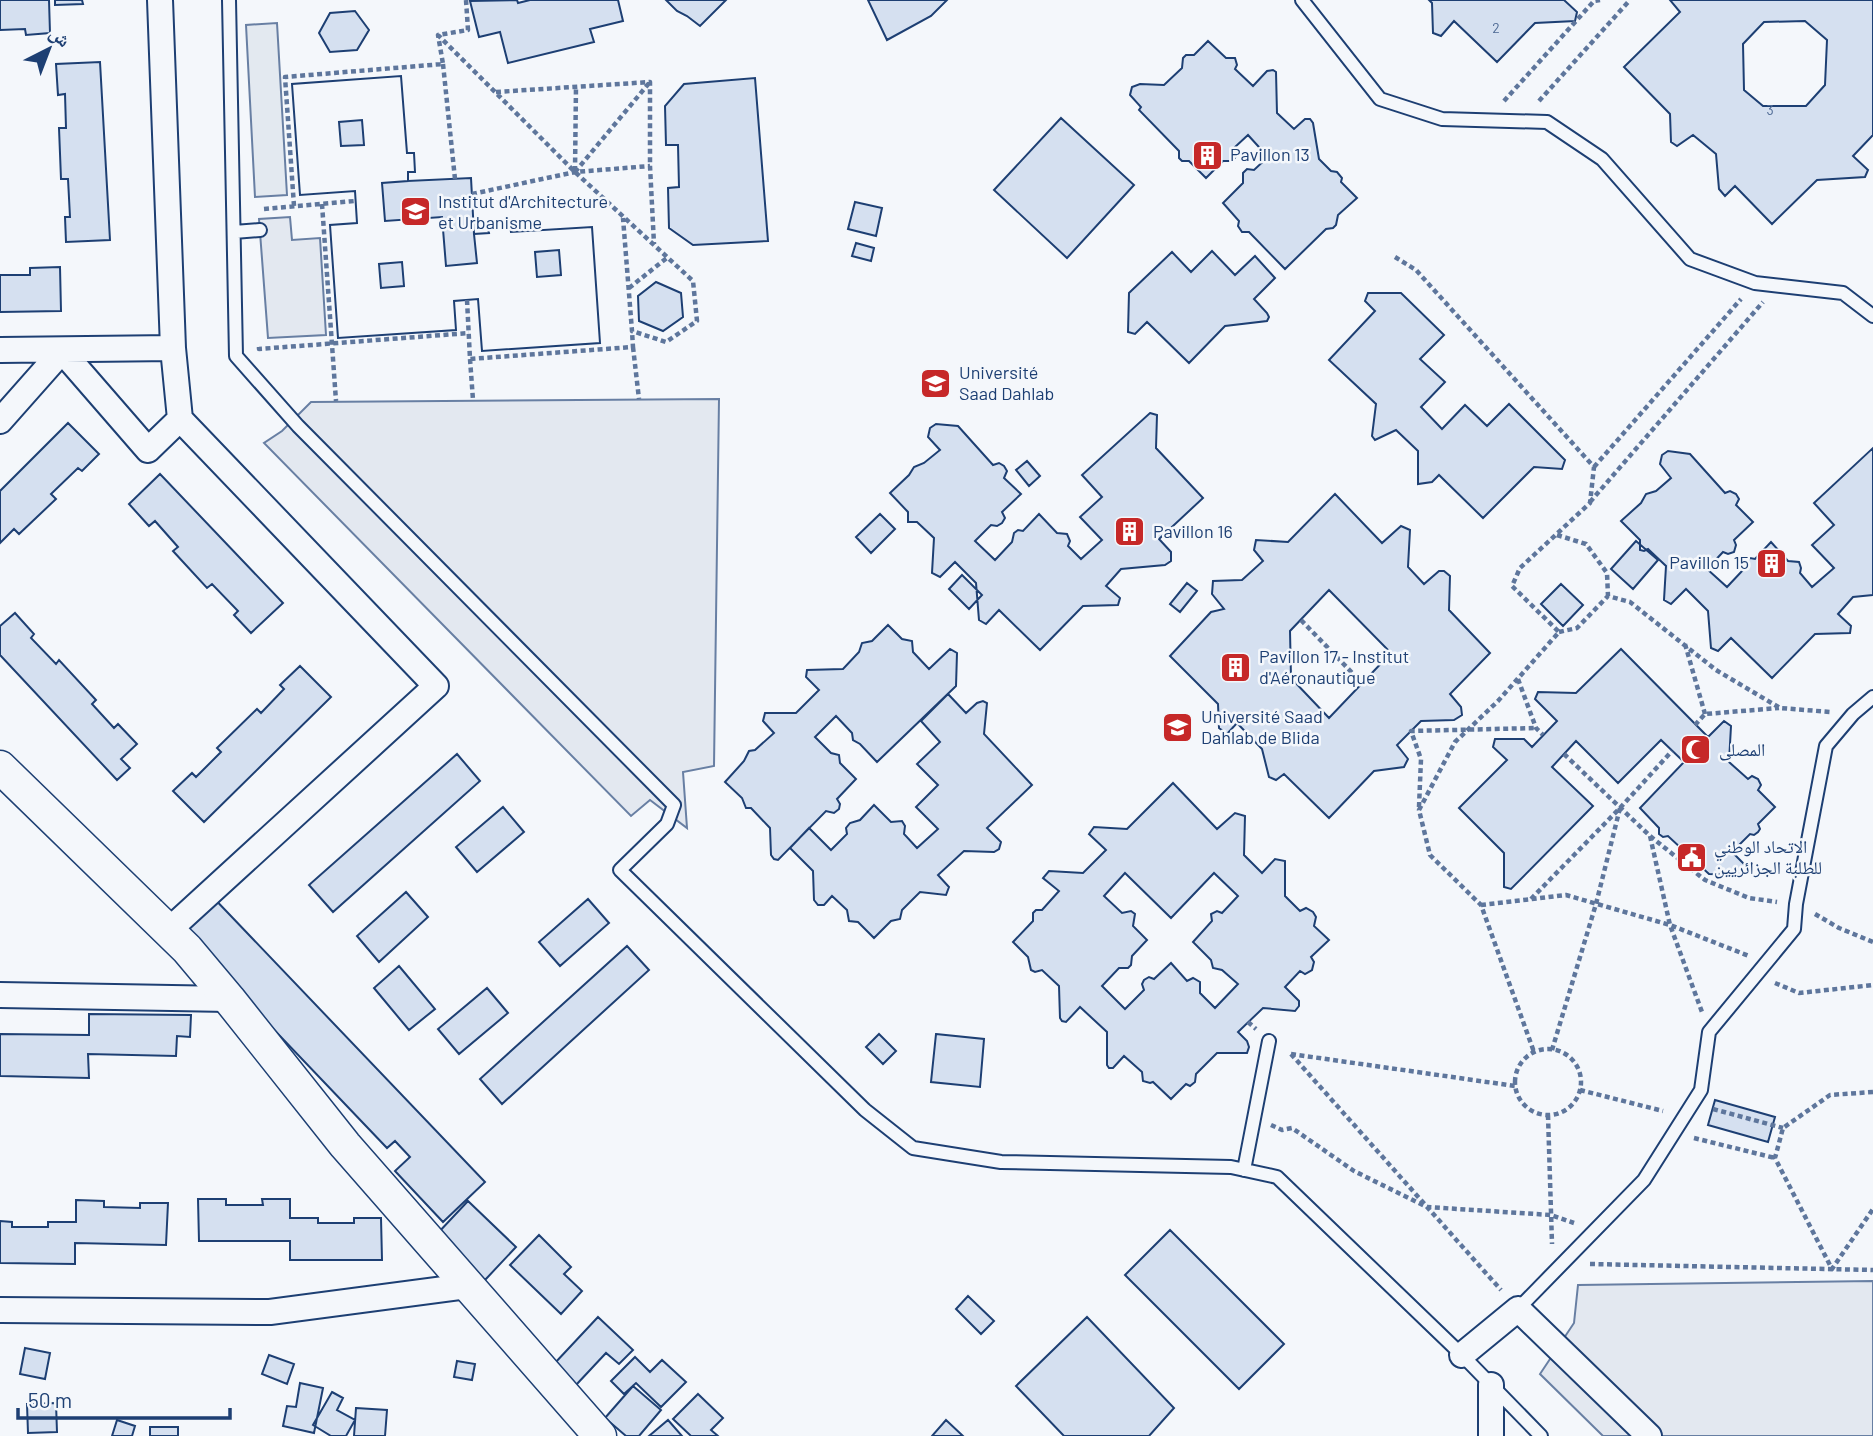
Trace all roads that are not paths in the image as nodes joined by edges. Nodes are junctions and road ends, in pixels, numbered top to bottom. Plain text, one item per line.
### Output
1 (160, 0) edge
2 (229, 0) edge
3 (1302, 0) edge
4 (256, 230) road end
5 (234, 232) junction
6 (1873, 316) edge
7 (173, 348) junction
8 (0, 350) edge
9 (62, 351) junction
10 (180, 419) junction
11 (0, 421) edge
12 (1873, 697) edge
13 (0, 767) edge
14 (168, 931) junction
15 (0, 995) edge
16 (229, 999) junction
17 (1269, 1041) road end
18 (1244, 1170) junction
19 (467, 1286) junction
20 (1518, 1309) junction
21 (0, 1310) edge
22 (1462, 1355) junction
23 (1492, 1385) junction
24 (600, 1436) edge
25 (1491, 1436) edge
26 (1541, 1436) edge
27 (1649, 1436) edge

1 - 7 street
2 - 5 lane
3 - 6 lane
4 - 5 lane
5 - 18 lane
7 - 9 street
7 - 10 street
8 - 9 street
9 - 10 street
9 - 11 street
10 - 14 street
12 - 20 lane
13 - 14 street
14 - 16 street
15 - 16 street
16 - 19 street
17 - 18 lane
18 - 22 lane
19 - 21 street
19 - 24 street
20 - 22 street
20 - 27 street
22 - 23 lane
23 - 25 street
23 - 26 lane

